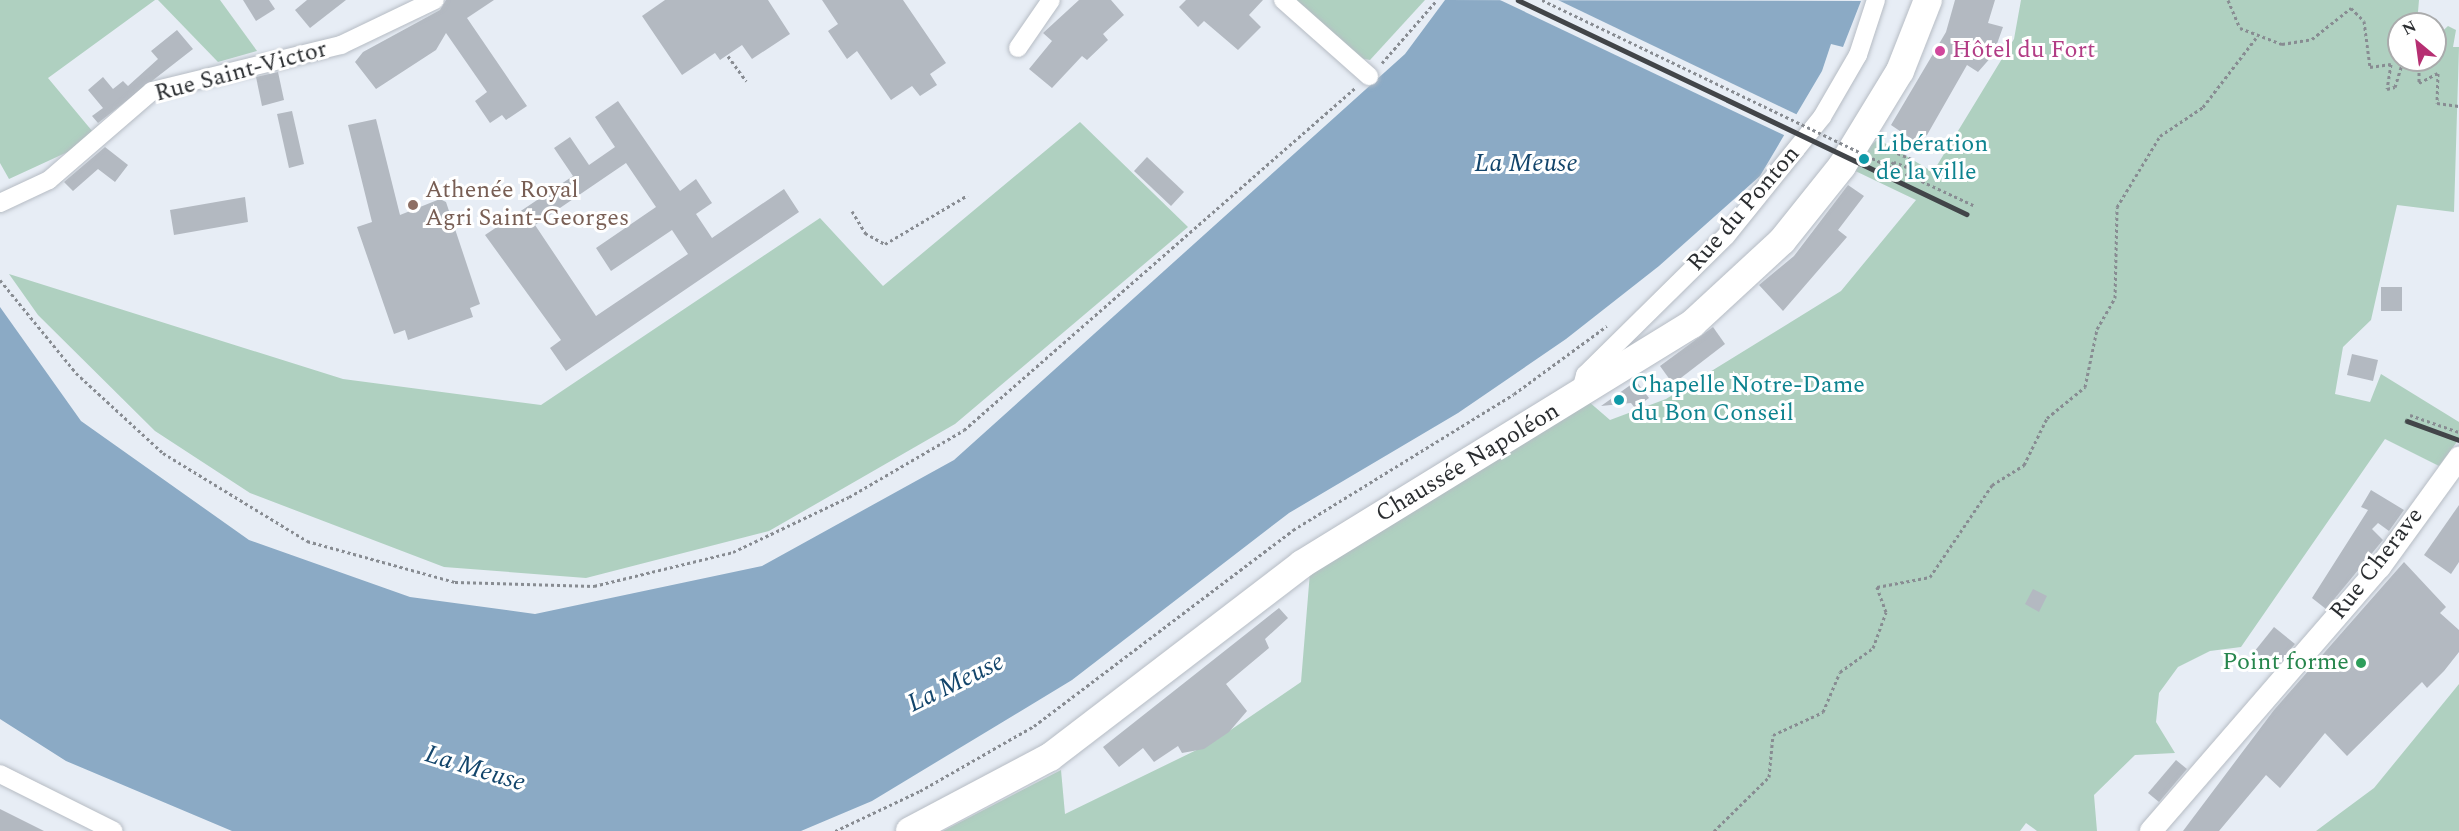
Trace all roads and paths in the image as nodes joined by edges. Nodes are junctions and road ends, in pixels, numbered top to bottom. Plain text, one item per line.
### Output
1 (435, 0) edge
2 (1051, 0) edge
3 (1283, 0) edge
4 (1437, 0) edge
5 (1542, 0) edge
6 (1876, 0) edge
7 (1928, 0) edge
8 (2228, 0) edge
9 (2256, 38) junction
10 (1018, 48) dead end
11 (728, 56) dead end
12 (1369, 76) junction
13 (746, 81) dead end
14 (2459, 106) edge
15 (1884, 136) dead end
16 (1889, 166) junction
17 (968, 195) dead end
18 (0, 203) edge
19 (1973, 205) dead end
20 (852, 211) dead end
21 (0, 280) edge
22 (1612, 322) dead end
23 (1580, 395) junction
24 (2410, 415) dead end
25 (2459, 432) edge
26 (2459, 458) edge
27 (0, 774) edge
28 (114, 831) edge
29 (835, 831) edge
30 (910, 831) edge
31 (1714, 831) edge
32 (2151, 831) edge

1 - 18 street, Rue Saint-Victor
2 - 10 street
3 - 12 street
4 - 12 path
5 - 16 path, bridge
6 - 23 street, Rue du Ponton
7 - 23 main road, Chaussée Napoléon
8 - 9 path
9 - 14 path
9 - 31 path
11 - 13 path
12 - 21 path
15 - 16 path
16 - 19 path
17 - 20 path
22 - 29 path
23 - 30 main road, Chaussée Napoléon
24 - 25 path
26 - 32 street, Rue Cherave
27 - 28 street

